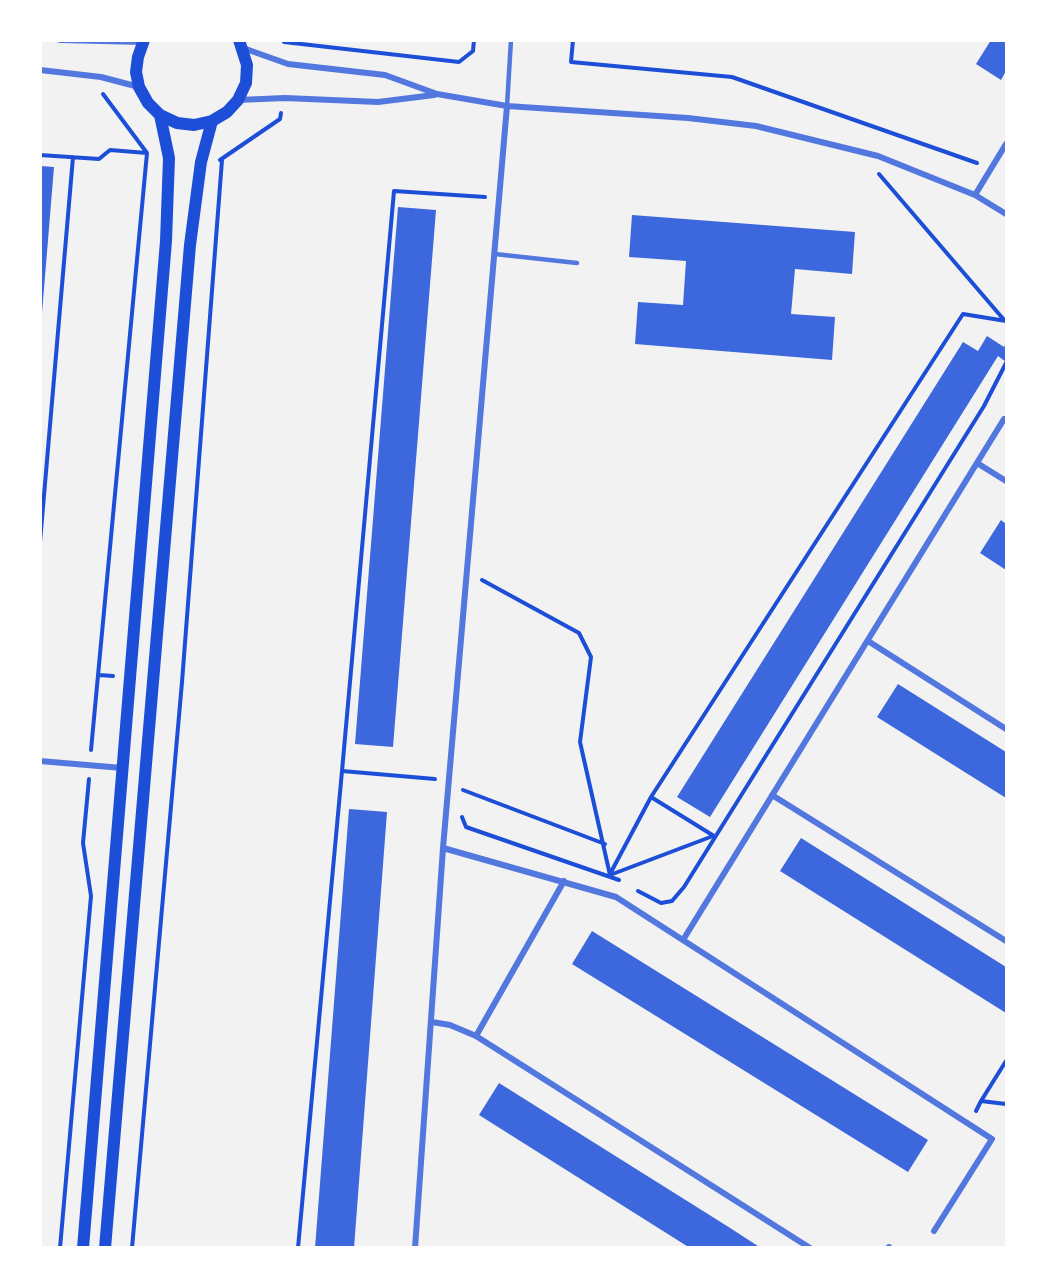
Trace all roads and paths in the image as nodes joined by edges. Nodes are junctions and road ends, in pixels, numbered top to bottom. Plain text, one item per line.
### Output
1 (60, 40) edge
2 (474, 40) edge
3 (511, 40) edge
4 (573, 40) edge
5 (144, 41) edge
6 (284, 42) dead end
7 (241, 44) edge
8 (40, 70) edge
9 (101, 77) junction
10 (139, 87) junction
11 (437, 94) junction
12 (238, 100) junction
13 (507, 106) junction
14 (160, 115) junction
15 (212, 121) junction
16 (1006, 144) edge
17 (147, 153) junction
18 (40, 154) edge
19 (73, 157) junction
20 (222, 160) dead end
21 (990, 170) junction
22 (878, 174) dead end
23 (975, 195) junction
24 (500, 198) junction
25 (1006, 214) edge
26 (495, 254) junction
27 (577, 263) dead end
28 (1006, 321) edge
29 (1006, 363) edge
30 (1006, 421) edge
31 (977, 463) junction
32 (1006, 481) edge
33 (40, 542) edge
34 (468, 572) junction
35 (867, 641) junction
36 (1006, 729) edge
37 (40, 761) edge
38 (90, 766) junction
39 (123, 768) junction
40 (144, 769) junction
41 (342, 771) junction
42 (450, 781) junction
43 (772, 795) junction
44 (651, 797) junction
45 (460, 798) dead end
46 (461, 807) dead end
47 (714, 836) junction
48 (605, 844) junction
49 (443, 848) junction
50 (609, 875) junction
51 (620, 880) dead end
52 (564, 881) junction
53 (630, 886) dead end
54 (683, 940) junction
55 (1006, 941) edge
56 (432, 1022) junction
57 (476, 1036) junction
58 (1006, 1061) edge
59 (981, 1101) junction
60 (1006, 1104) edge
61 (969, 1125) junction
62 (934, 1231) dead end
63 (60, 1248) edge
64 (83, 1248) edge
65 (105, 1248) edge
66 (132, 1248) edge
67 (298, 1248) edge
68 (415, 1248) edge
69 (810, 1248) edge

1 - 5 street
2 - 6 path
3 - 13 lane
4 - 21 path
5 - 10 main road
7 - 11 street
7 - 12 main road
8 - 9 street
9 - 10 street
9 - 17 path
10 - 14 main road
11 - 12 street
11 - 13 street
12 - 15 main road
13 - 23 street
13 - 24 street
14 - 15 main road
14 - 39 main road
15 - 40 main road
16 - 21 street
17 - 19 path
17 - 38 path
18 - 19 path
19 - 33 path
20 - 66 path
21 - 23 street
22 - 28 path
23 - 25 street
24 - 26 street
24 - 41 path
26 - 27 lane
26 - 34 street
28 - 44 path
29 - 47 path
30 - 31 street
31 - 32 street
31 - 35 street
34 - 42 street
34 - 48 path
35 - 36 street
35 - 43 street
37 - 38 street
38 - 39 street
38 - 63 path
39 - 40 main road
39 - 64 main road
40 - 65 main road
41 - 42 path
41 - 67 path
42 - 49 street
43 - 54 street
43 - 55 street
44 - 47 path
44 - 50 path
45 - 48 path
46 - 50 path
47 - 50 path
47 - 53 path
48 - 50 path
49 - 52 street
49 - 56 street
50 - 51 path
52 - 54 street
52 - 57 street
54 - 61 street
56 - 57 street
56 - 68 street
57 - 69 street
58 - 59 path
59 - 60 path
59 - 61 path
61 - 62 street

